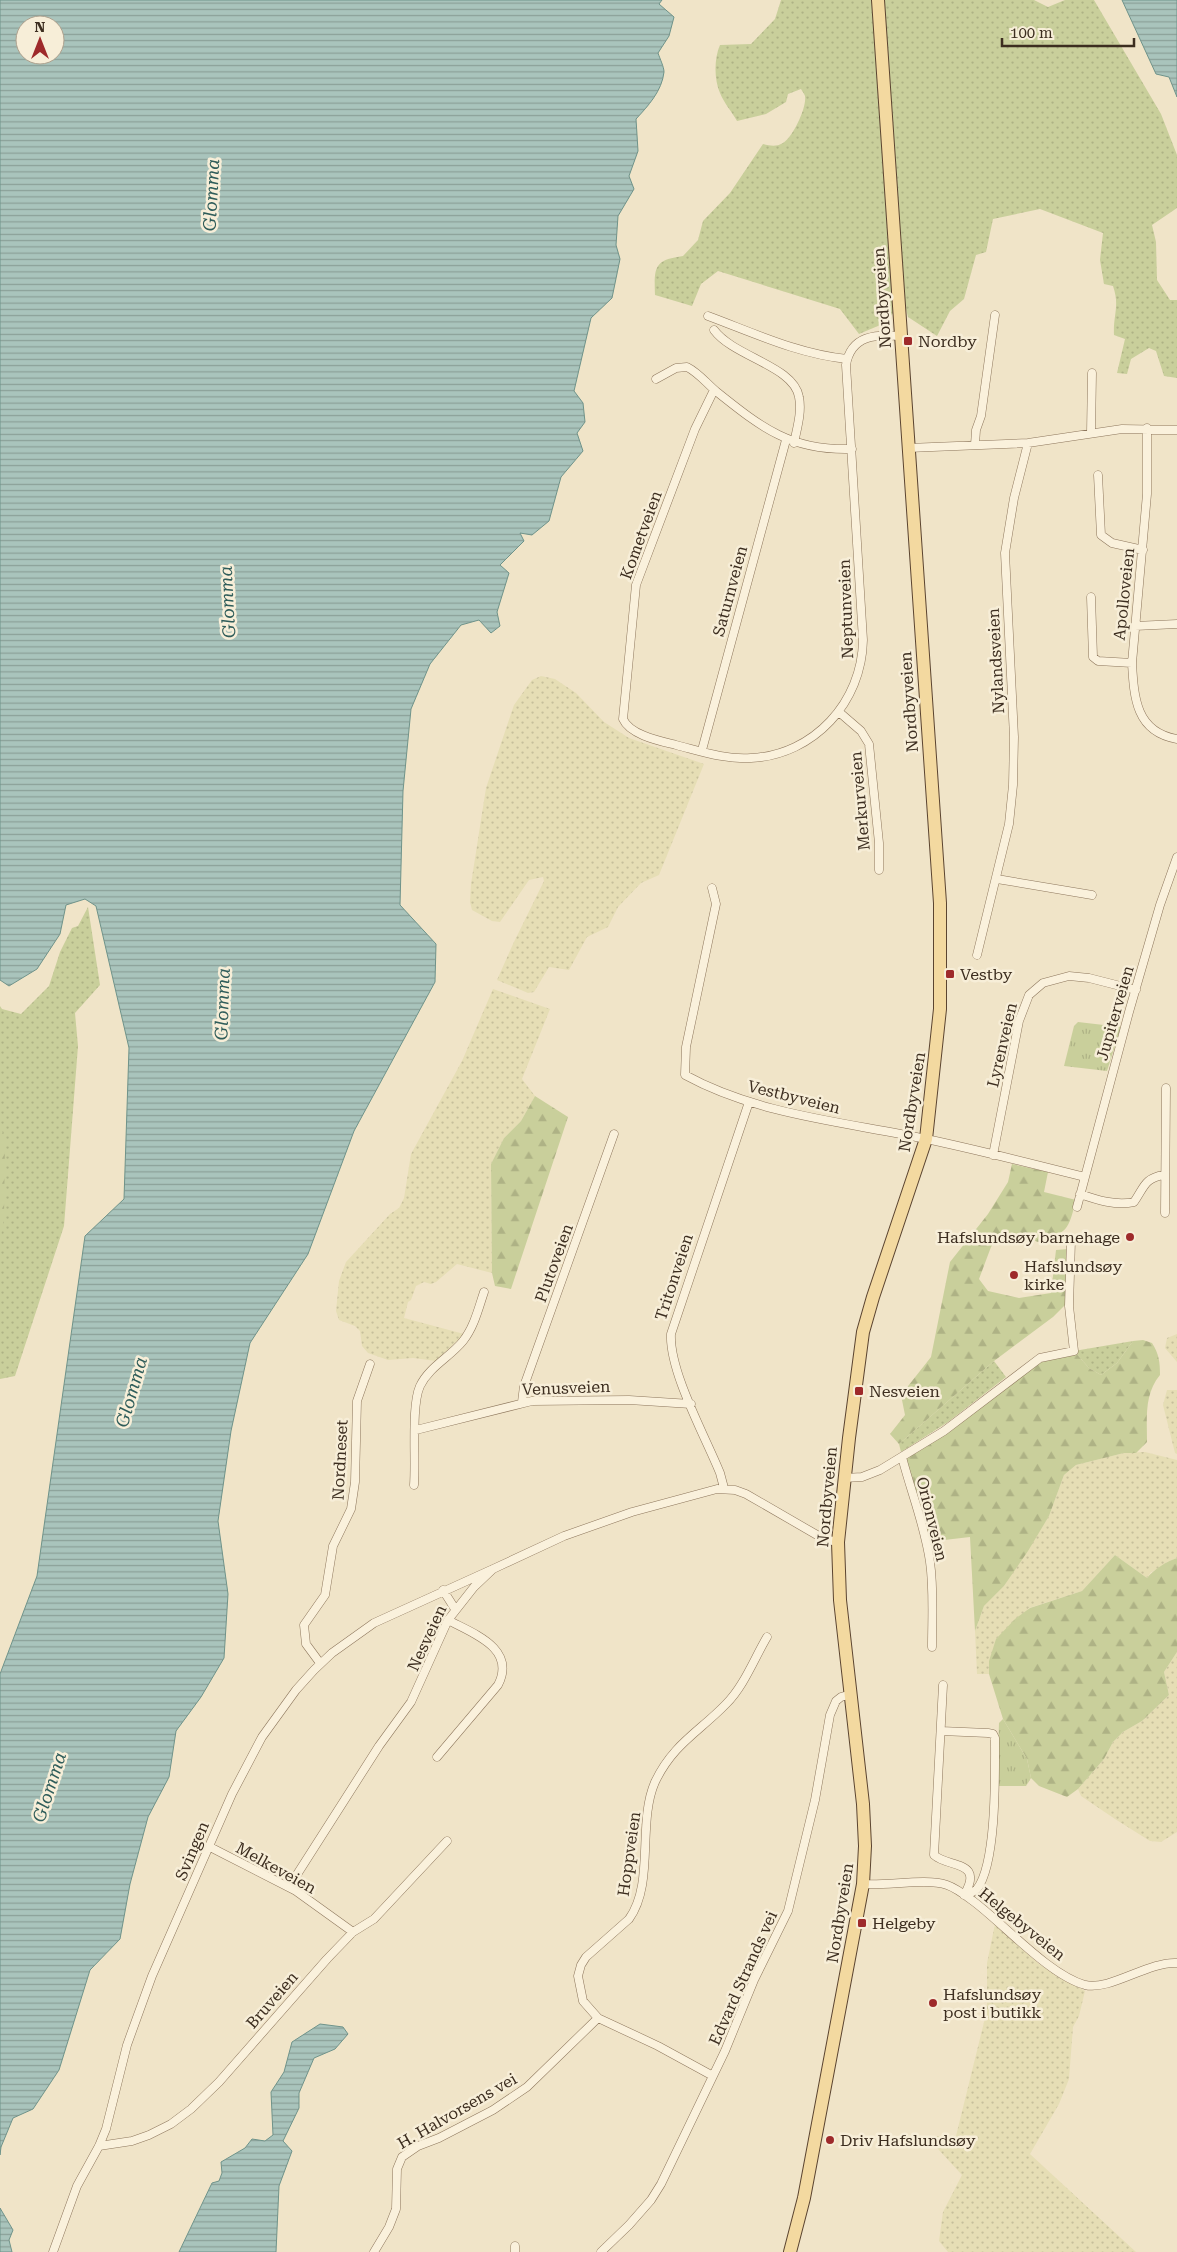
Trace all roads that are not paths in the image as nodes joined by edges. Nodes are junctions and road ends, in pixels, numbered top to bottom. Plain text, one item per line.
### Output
1 (878, 0) edge
2 (995, 315) dead end
3 (708, 316) dead end
4 (714, 330) dead end
5 (901, 336) junction
6 (847, 359) junction
7 (1092, 373) dead end
8 (656, 380) dead end
9 (714, 390) junction
10 (1147, 428) junction
11 (1177, 430) edge
12 (1091, 433) junction
13 (790, 441) junction
14 (1028, 443) junction
15 (975, 445) junction
16 (908, 448) junction
17 (852, 449) junction
18 (1098, 475) dead end
19 (1143, 550) junction
20 (1091, 597) dead end
21 (1177, 624) edge
22 (1135, 626) junction
23 (1132, 663) junction
24 (839, 712) junction
25 (628, 726) joint
26 (1177, 739) edge
27 (702, 750) junction
28 (1177, 858) edge
29 (879, 870) dead end
30 (997, 879) junction
31 (712, 888) dead end
32 (1092, 896) dead end
33 (976, 955) dead end
34 (1136, 990) junction
35 (1166, 1088) dead end
36 (749, 1102) junction
37 (614, 1134) dead end
38 (926, 1139) junction
39 (993, 1155) junction
40 (1164, 1175) junction
41 (1085, 1177) junction
42 (1080, 1194) junction
43 (1078, 1207) dead end
44 (1165, 1213) dead end
45 (1071, 1240) dead end
46 (484, 1292) dead end
47 (370, 1364) dead end
48 (522, 1402) junction
49 (691, 1404) junction
50 (416, 1430) junction
51 (902, 1457) junction
52 (844, 1478) junction
53 (414, 1485) dead end
54 (724, 1488) junction
55 (838, 1542) junction
56 (493, 1569) junction
57 (443, 1590) junction
58 (455, 1609) junction
59 (448, 1620) junction
60 (767, 1636) dead end
61 (932, 1647) dead end
62 (320, 1663) junction
63 (943, 1685) dead end
64 (851, 1694) junction
65 (940, 1731) junction
66 (437, 1757) dead end
67 (447, 1841) dead end
68 (210, 1847) junction
69 (864, 1884) junction
70 (289, 1887) junction
71 (964, 1894) junction
72 (353, 1932) junction
73 (1177, 1963) edge
74 (598, 2018) junction
75 (713, 2076) junction
76 (100, 2146) junction
77 (53, 2252) edge
78 (374, 2252) edge
79 (601, 2252) edge
80 (790, 2252) edge

1 - 5 main road, Nordbyveien
2 - 15 street
3 - 6 street
4 - 13 street, Saturnveien
5 - 6 street
5 - 16 main road, Nordbyveien
6 - 17 street, Neptunveien
7 - 12 street
8 - 9 street
9 - 13 street
9 - 25 street, Kometveien
10 - 11 street
10 - 12 street
10 - 19 street, Apolloveien
12 - 14 street
13 - 17 street
13 - 27 street, Saturnveien
14 - 15 street
14 - 30 street, Nylandsveien
15 - 16 street
16 - 38 main road, Nordbyveien
17 - 24 street, Neptunveien
18 - 19 street
19 - 22 street, Apolloveien
20 - 23 street
21 - 22 street
22 - 23 street, Apolloveien
23 - 26 street, Apolloveien
24 - 27 street, Neptunveien
24 - 29 street, Merkurveien
25 - 27 street, Neptunveien
28 - 34 street, Jupiterveien
30 - 32 street
30 - 33 street, Nylandsveien
31 - 36 street, Vestbyveien
34 - 39 street, Lyrenveien
34 - 41 street, Jupiterveien
35 - 40 street
36 - 38 street, Vestbyveien
36 - 49 street, Tritonveien
37 - 48 street, Plutoveien
38 - 39 street, Vestbyveien
38 - 52 main road, Nordbyveien
39 - 41 street, Vestbyveien
40 - 42 street
40 - 44 street
41 - 42 street, Jupiterveien
42 - 43 street, Jupiterveien
45 - 51 street
46 - 50 street
47 - 62 street, Nordneset
48 - 49 street, Venusveien
48 - 50 street, Venusveien
49 - 54 street, Tritonveien
50 - 53 street
51 - 52 street
51 - 61 street, Orionveien
52 - 55 main road, Nordbyveien
54 - 55 street, Nesveien
54 - 56 street, Nesveien
55 - 64 main road, Nordbyveien
56 - 57 street, Svingen
56 - 58 street, Nesveien
57 - 58 street
57 - 62 street, Svingen
58 - 59 street, Nesveien
59 - 66 street
59 - 70 street, Nesveien
60 - 74 street, Hoppveien
62 - 68 street, Svingen
63 - 65 street, Helgebyveien
64 - 69 main road, Nordbyveien
64 - 75 street, Edvard Strands vei
65 - 71 street, Helgebyveien
65 - 71 street, Helgebyveien
67 - 72 street, Bruveien
68 - 70 street, Melkeveien
68 - 76 street, Svingen
69 - 71 street, Helgebyveien
69 - 80 main road, Nordbyveien
70 - 72 street, Melkeveien
71 - 73 street, Helgebyveien
72 - 76 street, Bruveien
74 - 75 street, Hoppveien
74 - 78 street, H. Halvorsens vei
75 - 79 street, Edvard Strands vei
76 - 77 street, Svingen

